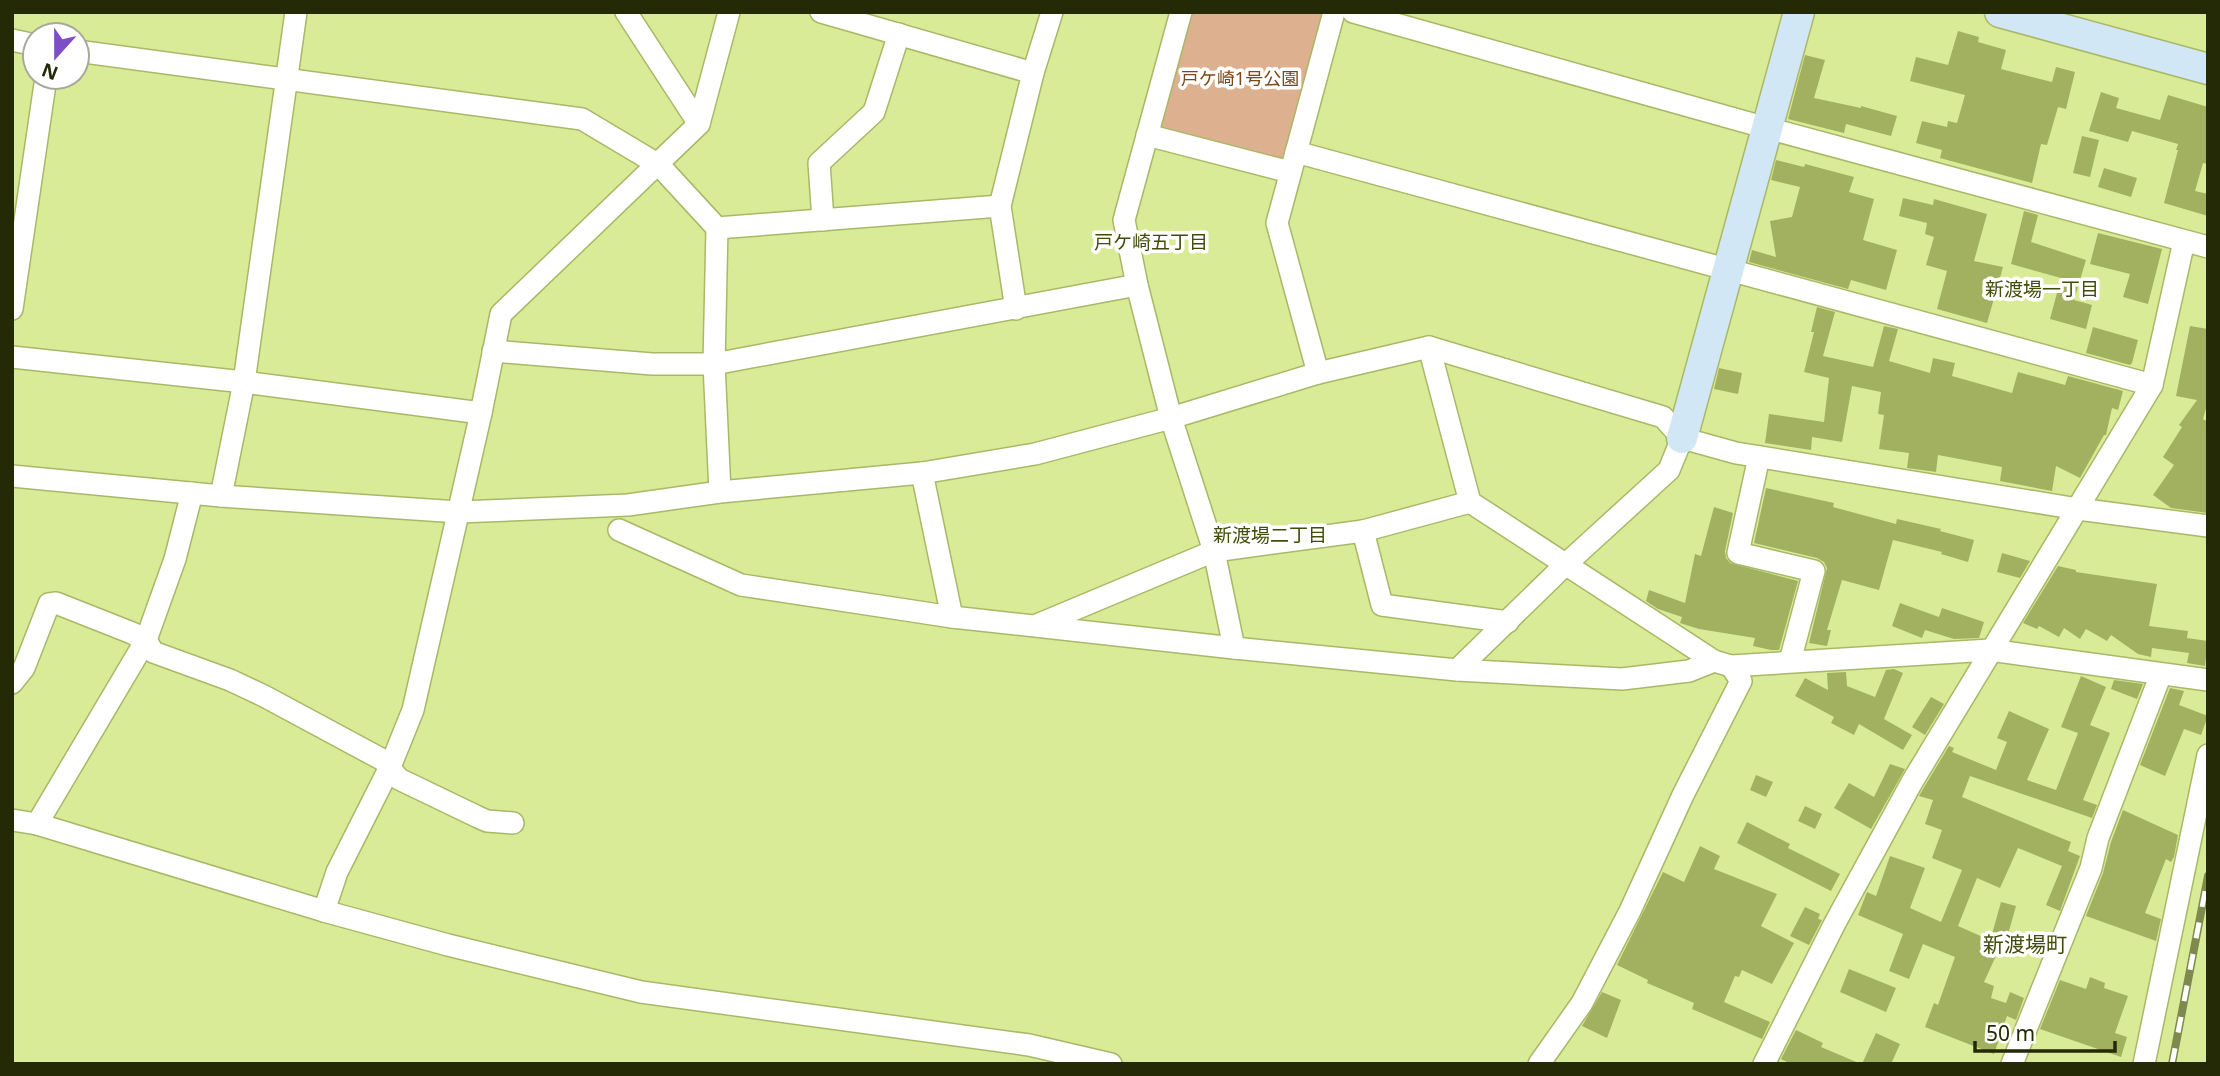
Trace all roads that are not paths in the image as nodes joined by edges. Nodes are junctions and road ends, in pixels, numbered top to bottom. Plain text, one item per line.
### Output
1 (296, 12) edge
2 (626, 12) edge
3 (729, 12) edge
4 (821, 12) edge
5 (1052, 12) edge
6 (1181, 12) edge
7 (1334, 12) edge
8 (1353, 12) edge
9 (1799, 12) edge
10 (2000, 12) edge
11 (898, 34) junction
12 (91, 53) edge
13 (2208, 69) edge
14 (1034, 73) junction
15 (288, 78) junction
16 (44, 91) edge
17 (699, 124) junction
18 (1767, 128) junction
19 (1147, 135) junction
20 (1293, 162) junction
21 (659, 165) junction
22 (1000, 206) junction
23 (822, 220) junction
24 (718, 228) junction
25 (2184, 241) junction
26 (2208, 247) edge
27 (1729, 271) junction
28 (1137, 285) junction
29 (12, 309) edge
30 (1016, 309) junction
31 (1429, 347) junction
32 (494, 351) junction
33 (12, 357) edge
34 (714, 364) junction
35 (1318, 373) junction
36 (244, 382) junction
37 (2152, 385) junction
38 (481, 413) junction
39 (1171, 418) junction
40 (1682, 438) junction
41 (1759, 457) junction
42 (922, 473) junction
43 (12, 476) edge
44 (720, 492) junction
45 (192, 493) junction
46 (221, 496) junction
47 (1470, 502) junction
48 (2078, 509) junction
49 (459, 512) junction
50 (2208, 526) edge
51 (619, 530) dead end
52 (1363, 531) junction
53 (1214, 551) junction
54 (1566, 564) junction
55 (952, 617) junction
56 (1508, 622) junction
57 (1034, 626) junction
58 (146, 640) junction
59 (1234, 648) junction
60 (1990, 650) junction
61 (1790, 661) junction
62 (1723, 663) junction
63 (1457, 670) junction
64 (2161, 674) junction
65 (2208, 680) edge
66 (12, 683) edge
67 (2208, 755) edge
68 (390, 767) junction
69 (12, 820) edge
70 (513, 823) dead end
71 (37, 824) junction
72 (324, 911) junction
73 (1111, 1064) edge
74 (1539, 1064) edge
75 (1764, 1064) edge
76 (2012, 1064) edge
77 (2144, 1064) edge

1 - 15 street
2 - 17 street
3 - 17 street
4 - 11 street
5 - 14 street
6 - 19 street
7 - 20 street
8 - 18 street
9 - 18 street
10 - 13 street
11 - 14 street
11 - 23 street
12 - 15 street
14 - 22 street
15 - 21 street
15 - 36 street
16 - 29 street
17 - 21 street
18 - 25 street
18 - 27 street
19 - 20 street
19 - 28 street
20 - 27 street
20 - 35 street
21 - 24 street
21 - 32 street
22 - 23 street
22 - 30 street
23 - 24 street
24 - 34 street
25 - 26 street
25 - 37 street
27 - 37 street
27 - 40 street
28 - 30 street
28 - 39 street
30 - 34 street
31 - 35 street
31 - 40 street
31 - 47 street
32 - 34 street
32 - 38 street
33 - 36 street
34 - 44 street
35 - 39 street
36 - 38 street
36 - 46 street
37 - 48 street
38 - 49 street
39 - 42 street
39 - 53 street
40 - 41 street
40 - 54 street
41 - 48 street
41 - 61 street
42 - 44 street
42 - 55 street
43 - 45 street
44 - 49 street
45 - 46 street
45 - 58 street
46 - 49 street
47 - 52 street
47 - 54 street
48 - 50 street
48 - 60 street
49 - 68 street
51 - 55 street
52 - 53 street
52 - 56 street
53 - 57 street
53 - 59 street
54 - 56 street
54 - 62 street
55 - 57 street
56 - 63 street
57 - 59 street
58 - 66 street
58 - 68 street
58 - 71 street
59 - 63 street
60 - 61 street
60 - 64 street
60 - 75 street
61 - 62 street
62 - 63 street
62 - 74 street
64 - 65 street
64 - 76 street
67 - 77 street
68 - 70 street
68 - 72 street
69 - 71 street
71 - 72 street
72 - 73 street

